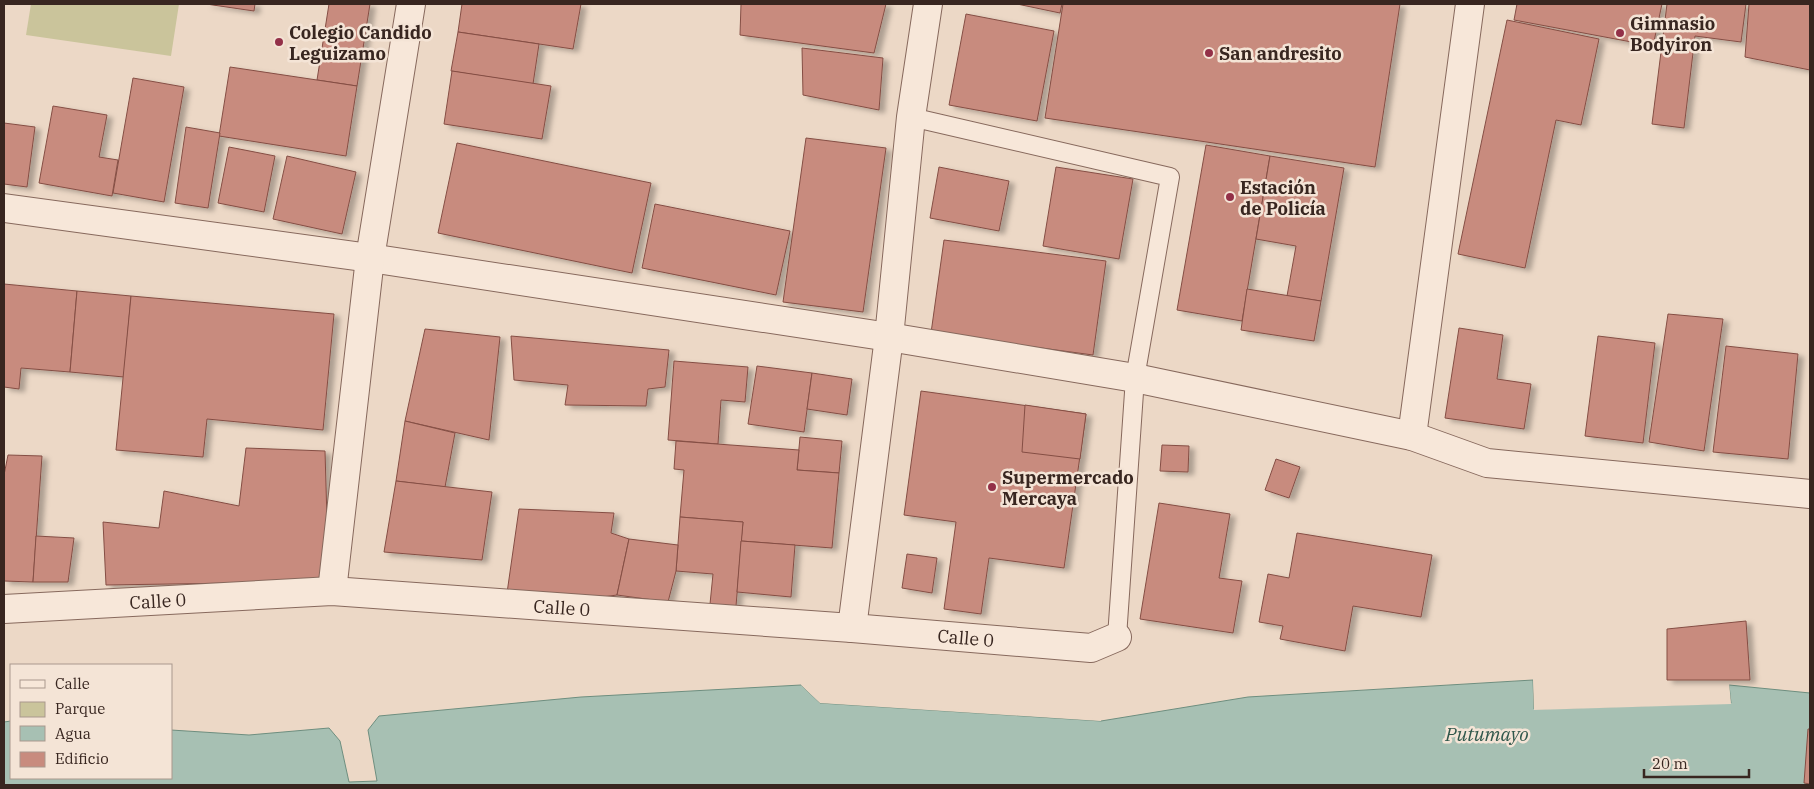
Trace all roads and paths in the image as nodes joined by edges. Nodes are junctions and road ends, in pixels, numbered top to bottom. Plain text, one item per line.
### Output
1 (411, 4) edge
2 (928, 4) edge
3 (1470, 4) edge
4 (911, 117) junction
5 (4, 208) edge
6 (370, 258) junction
7 (889, 337) junction
8 (1135, 378) junction
9 (1412, 436) junction
10 (1810, 494) edge
11 (332, 591) junction
12 (4, 609) edge
13 (852, 628) junction
14 (1117, 638) joint

1 - 6 street
2 - 4 street
3 - 9 street
4 - 7 street
4 - 8 lane
5 - 6 street
6 - 7 street
6 - 11 street
7 - 8 street
7 - 13 street
8 - 9 street
8 - 14 lane
9 - 10 street
11 - 12 street, Calle 0
11 - 13 street, Calle 0
13 - 14 street, Calle 0

